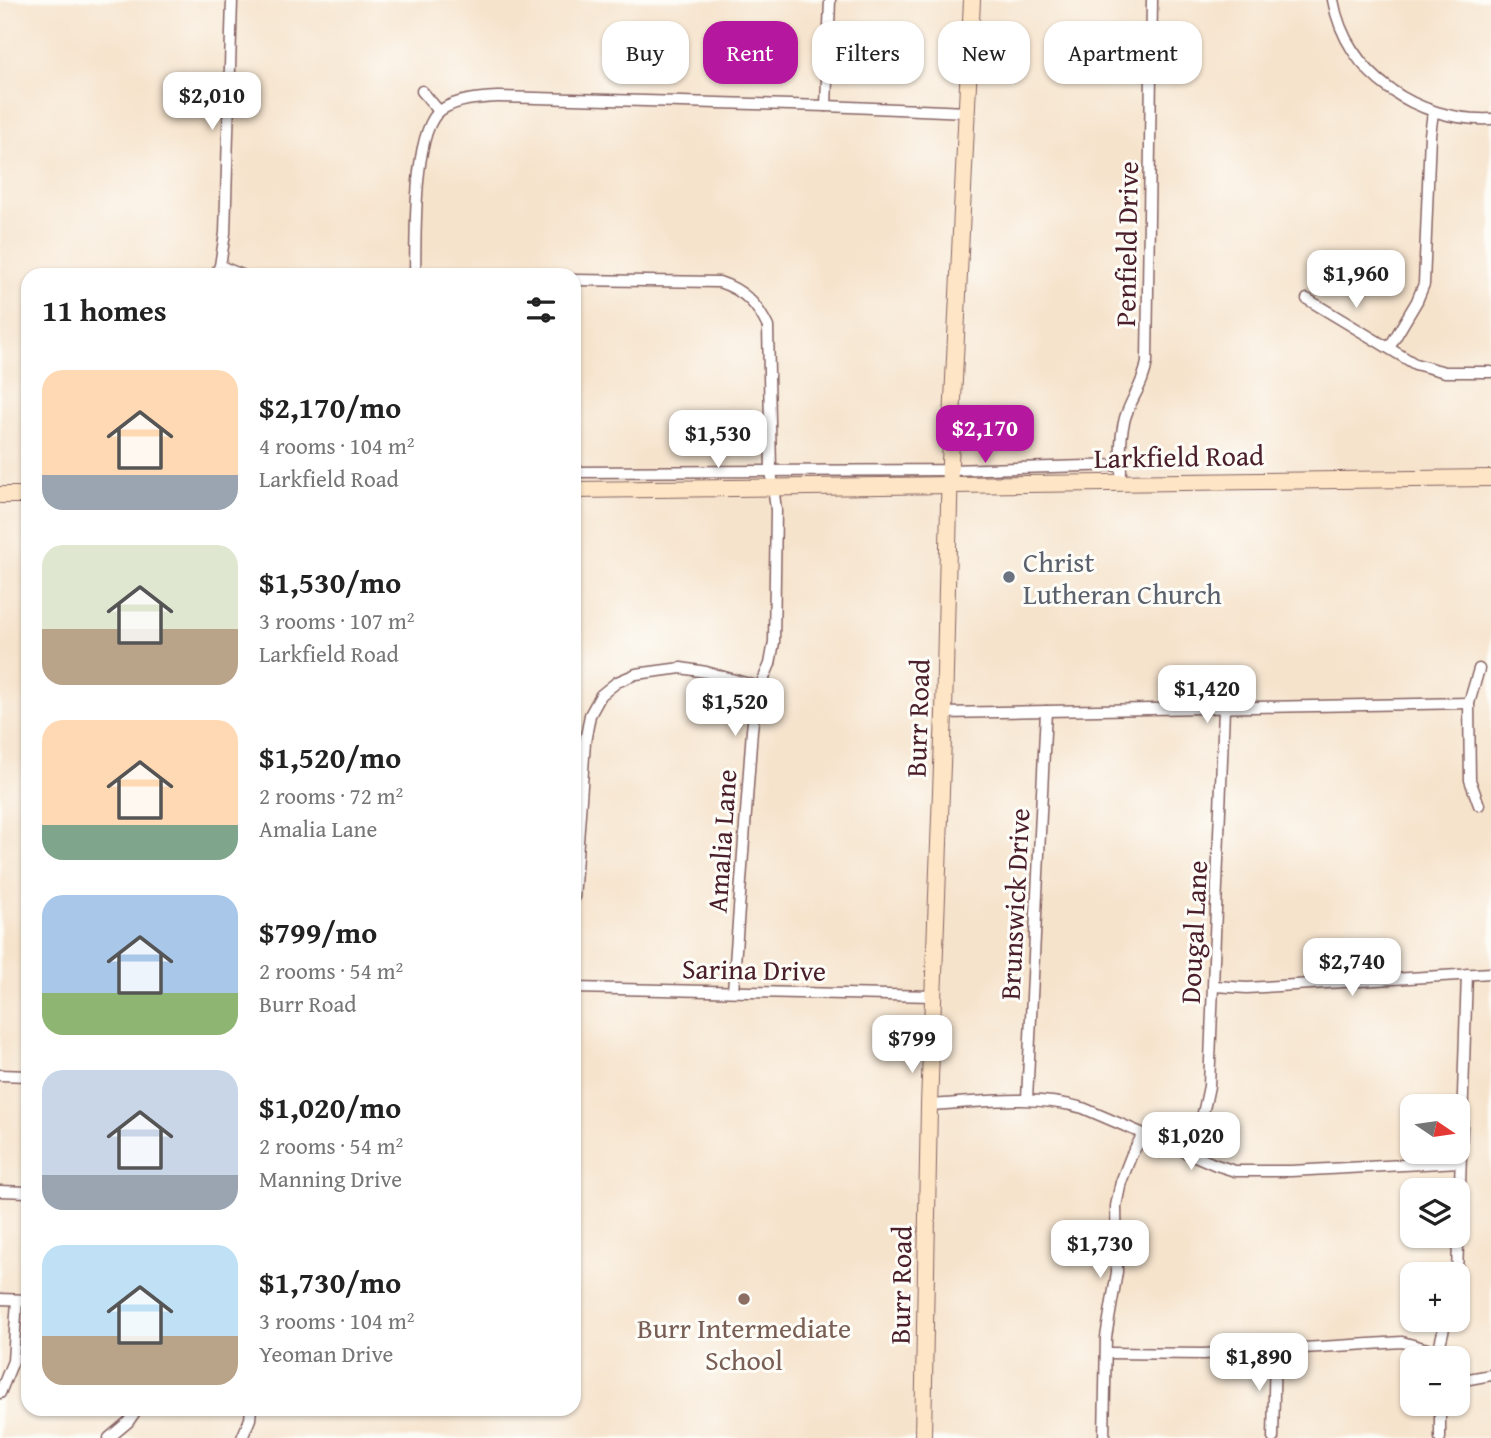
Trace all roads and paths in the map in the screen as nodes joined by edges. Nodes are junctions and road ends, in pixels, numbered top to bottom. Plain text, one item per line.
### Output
1 (232, 0) edge
2 (830, 0) edge
3 (972, 0) edge
4 (1152, 0) edge
5 (1334, 0) edge
6 (422, 91) dead end
7 (826, 106) junction
8 (439, 111) junction
9 (967, 112) junction
10 (1433, 112) junction
11 (1491, 119) edge
12 (219, 268) edge
13 (415, 268) edge
14 (581, 280) edge
15 (1307, 299) dead end
16 (1389, 348) junction
17 (1491, 372) edge
18 (1121, 465) junction
19 (771, 470) junction
20 (581, 472) edge
21 (950, 477) junction
22 (1491, 478) edge
23 (1122, 482) junction
24 (773, 487) junction
25 (581, 490) edge
26 (0, 495) edge
27 (21, 495) edge
28 (1479, 670) dead end
29 (760, 687) junction
30 (1469, 703) junction
31 (1224, 709) junction
32 (1046, 711) junction
33 (944, 713) junction
34 (581, 799) edge
35 (1479, 805) dead end
36 (1491, 973) edge
37 (1467, 974) junction
38 (1214, 986) junction
39 (581, 988) edge
40 (733, 991) junction
41 (933, 996) junction
42 (0, 1075) edge
43 (21, 1076) edge
44 (1463, 1094) edge
45 (1027, 1099) junction
46 (929, 1105) junction
47 (1143, 1134) junction
48 (1185, 1152) junction
49 (1420, 1164) edge
50 (1460, 1164) edge
51 (0, 1191) edge
52 (21, 1192) edge
53 (1457, 1262) edge
54 (0, 1298) edge
55 (21, 1300) edge
56 (21, 1307) edge
57 (1413, 1346) edge
58 (1275, 1349) junction
59 (1107, 1353) junction
60 (1491, 1375) edge
61 (1470, 1379) edge
62 (0, 1393) edge
63 (132, 1416) edge
64 (250, 1416) edge
65 (1440, 1416) edge
66 (109, 1438) edge
67 (242, 1438) edge
68 (923, 1438) edge
69 (1104, 1438) edge
70 (1273, 1438) edge
71 (1440, 1438) edge

1 - 12 street
2 - 7 street
3 - 9 street, Burr Road
4 - 18 street, Penfield Drive
5 - 10 street
6 - 8 street
7 - 8 street
7 - 9 street
8 - 13 street
9 - 21 street, Burr Road
10 - 11 street
10 - 16 street
14 - 19 street, Amalia Lane
15 - 16 street
16 - 17 street
18 - 21 street, Larkfield Road
18 - 23 street, Penfield Drive
19 - 20 street, Larkfield Road
19 - 21 street, Larkfield Road
19 - 24 street, Amalia Lane
21 - 23 street, Larkfield Road
21 - 24 street, Larkfield Road
21 - 33 street, Burr Road
22 - 23 street, Larkfield Road
24 - 25 street, Larkfield Road
24 - 29 street, Amalia Lane
26 - 27 street
28 - 30 street
29 - 34 street
29 - 40 street, Amalia Lane
30 - 31 street
30 - 35 street
31 - 32 street
31 - 38 street, Dougal Lane
32 - 33 street
32 - 45 street, Brunswick Drive
33 - 41 street, Burr Road
36 - 37 street
37 - 38 street
37 - 44 street
38 - 48 street, Dougal Lane
39 - 40 street, Sarina Drive
40 - 41 street, Sarina Drive
41 - 46 street, Burr Road
42 - 43 street
45 - 46 street
45 - 47 street
46 - 68 street, Burr Road
47 - 48 street
47 - 59 street
48 - 49 street
50 - 53 street
51 - 52 street
54 - 55 street
56 - 62 street
57 - 58 street
58 - 59 street
58 - 70 street
59 - 69 street
60 - 61 street
63 - 66 street
64 - 67 street
65 - 71 street

